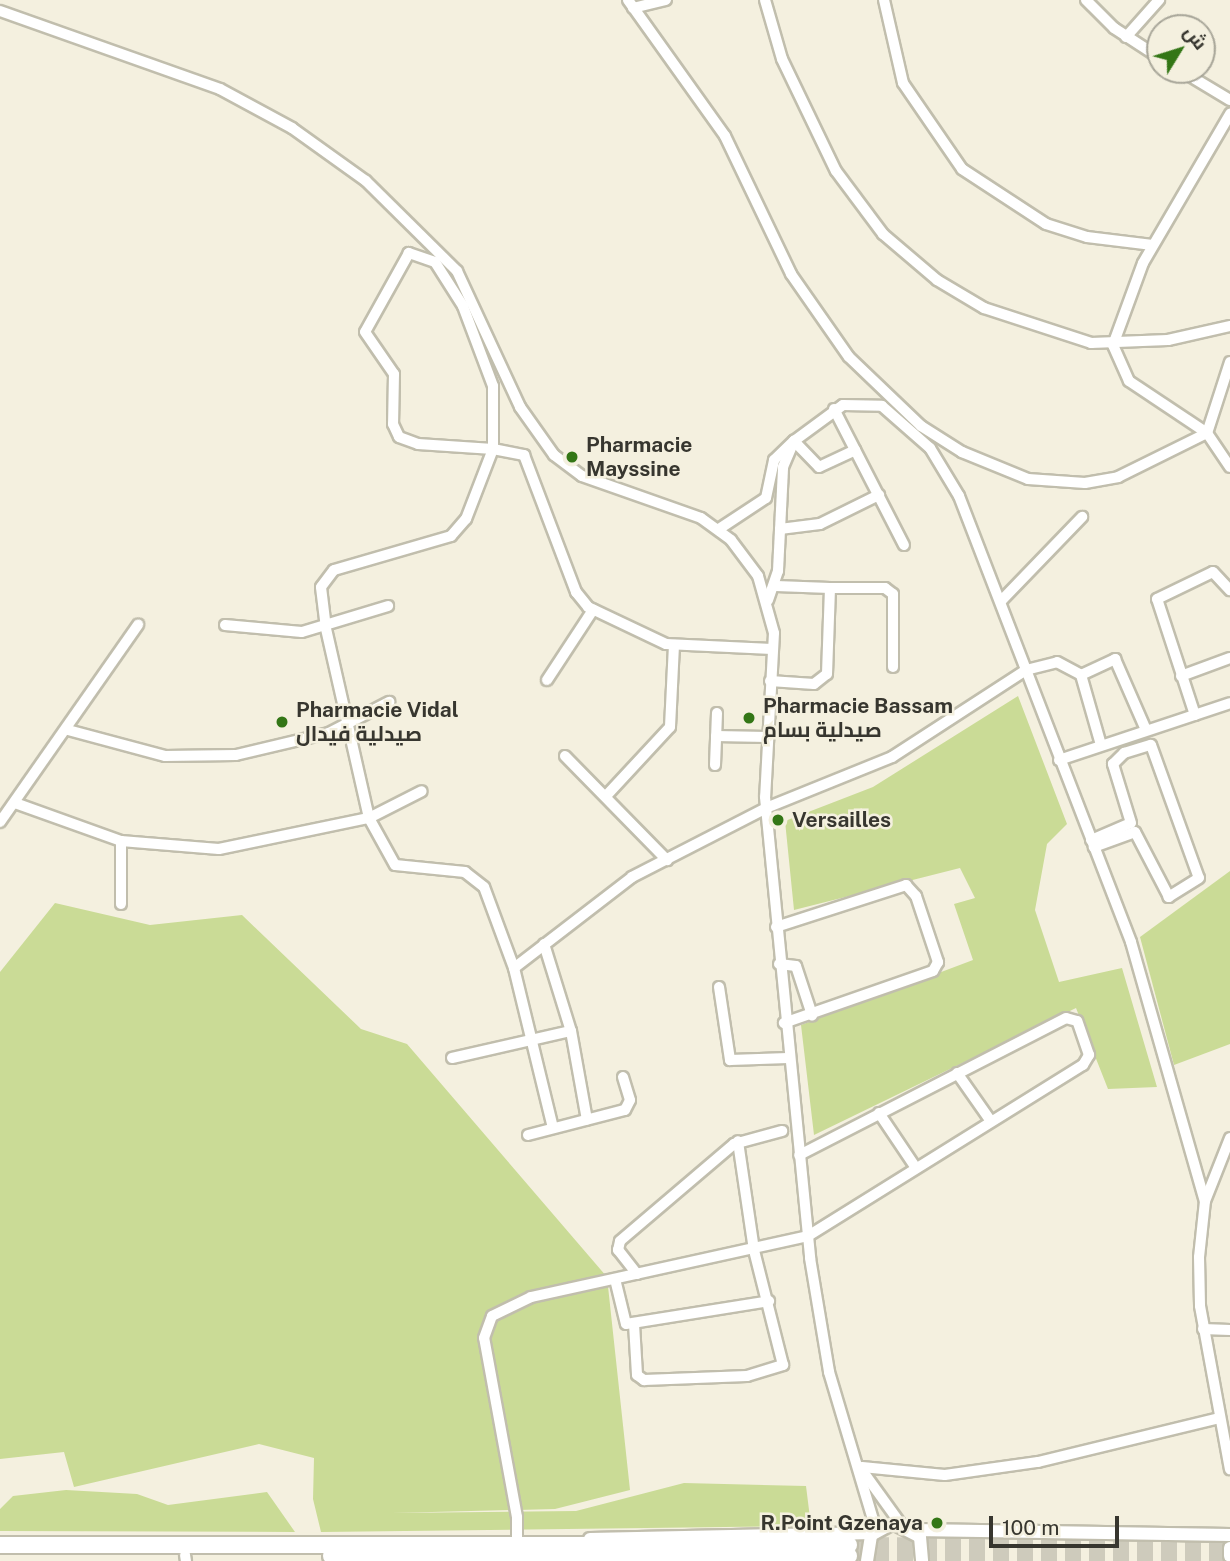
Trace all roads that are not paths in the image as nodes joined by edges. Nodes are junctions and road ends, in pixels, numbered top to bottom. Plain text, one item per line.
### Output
1 (666, 0) edge
2 (765, 0) edge
3 (884, 0) edge
4 (1086, 0) edge
5 (1159, 0) edge
6 (630, 4) edge
7 (0, 11) edge
8 (1126, 37) junction
9 (1146, 49) edge
10 (1204, 84) edge
11 (1230, 100) edge
12 (1230, 114) edge
13 (1153, 244) junction
14 (1230, 326) edge
15 (1113, 345) junction
16 (1230, 362) edge
17 (834, 409) junction
18 (1207, 433) junction
19 (794, 441) junction
20 (493, 449) junction
21 (855, 450) junction
22 (1230, 467) edge
23 (879, 495) junction
24 (1082, 517) dead end
25 (719, 529) junction
26 (780, 529) junction
27 (904, 545) dead end
28 (776, 586) junction
29 (830, 588) junction
30 (1230, 590) edge
31 (768, 600) junction
32 (1001, 601) junction
33 (388, 606) dead end
34 (593, 610) junction
35 (138, 625) dead end
36 (225, 625) dead end
37 (326, 628) junction
38 (674, 645) junction
39 (772, 649) junction
40 (1230, 658) edge
41 (893, 667) dead end
42 (1026, 670) junction
43 (1081, 675) junction
44 (1181, 676) junction
45 (547, 680) dead end
46 (770, 681) junction
47 (389, 702) dead end
48 (1230, 703) edge
49 (717, 713) dead end
50 (1195, 715) junction
51 (346, 726) junction
52 (68, 730) junction
53 (1146, 730) junction
54 (716, 736) junction
55 (767, 737) junction
56 (1101, 745) junction
57 (565, 756) dead end
58 (1059, 760) junction
59 (715, 765) dead end
60 (422, 790) dead end
61 (606, 796) junction
62 (15, 803) junction
63 (766, 808) junction
64 (369, 818) junction
65 (0, 822) edge
66 (121, 841) junction
67 (1093, 843) junction
68 (667, 860) junction
69 (121, 904) dead end
70 (776, 927) junction
71 (544, 944) junction
72 (779, 964) junction
73 (514, 968) junction
74 (719, 987) dead end
75 (812, 1015) junction
76 (784, 1023) junction
77 (571, 1031) junction
78 (532, 1041) junction
79 (452, 1058) dead end
80 (788, 1058) junction
81 (957, 1073) junction
82 (623, 1077) dead end
83 (879, 1112) junction
84 (990, 1120) junction
85 (587, 1121) junction
86 (553, 1128) junction
87 (782, 1130) dead end
88 (528, 1135) dead end
89 (1230, 1138) edge
90 (738, 1141) junction
91 (799, 1155) junction
92 (915, 1168) junction
93 (1205, 1201) junction
94 (808, 1236) junction
95 (754, 1250) junction
96 (637, 1274) junction
97 (615, 1279) junction
98 (769, 1301) junction
99 (634, 1324) junction
100 (1203, 1329) junction
101 (1230, 1331) edge
102 (1216, 1419) junction
103 (1230, 1469) edge
104 (863, 1470) junction
105 (900, 1523) junction
106 (914, 1530) junction
107 (874, 1531) junction
108 (1230, 1535) edge
109 (517, 1543) junction
110 (0, 1545) edge
111 (1230, 1548) edge
112 (306, 1550) junction
113 (357, 1550) junction
114 (849, 1551) tunnel mouth
115 (571, 1554) edge
116 (0, 1555) edge
117 (1230, 1556) edge
118 (185, 1558) edge
119 (867, 1561) edge
120 (922, 1561) edge

1 - 6 street
2 - 15 street
3 - 13 street
4 - 8 street
5 - 8 street
6 - 18 street
7 - 25 street
8 - 9 street
10 - 11 street
12 - 13 street
13 - 15 street
14 - 15 street
15 - 18 street
16 - 18 street
17 - 19 street
17 - 21 street
17 - 32 street
18 - 22 street
19 - 21 street
19 - 25 street
19 - 26 street
20 - 20 street
20 - 34 street
20 - 37 street
21 - 23 street
23 - 26 street
23 - 27 street
24 - 32 street
25 - 31 street
26 - 28 street
28 - 29 street
28 - 31 street
29 - 41 street
29 - 46 street
30 - 44 street
31 - 39 street
32 - 42 street
33 - 37 street
34 - 38 street
34 - 45 street
35 - 52 street
36 - 37 street
37 - 51 street
38 - 39 street
38 - 61 street
39 - 46 street
40 - 44 street
42 - 43 street
42 - 58 street
42 - 63 street
43 - 53 street
43 - 56 street
44 - 50 street
46 - 55 street
47 - 51 street
48 - 50 street
49 - 54 street
50 - 53 street
51 - 52 street
51 - 64 street
52 - 62 street
53 - 56 street
54 - 55 street
54 - 59 street
55 - 63 street
56 - 58 street
57 - 61 street
58 - 67 street
60 - 64 street
61 - 68 street
62 - 65 street
62 - 66 street
63 - 68 street
63 - 70 street
64 - 66 street
64 - 73 street
66 - 69 street
67 - 67 street
67 - 93 street
68 - 71 street
70 - 72 street
70 - 75 street
71 - 73 street
71 - 77 street
72 - 75 street
72 - 76 street
73 - 78 street
74 - 80 street
75 - 76 street
76 - 80 street
77 - 78 street
77 - 85 street
78 - 79 street
78 - 86 street
80 - 91 street
81 - 83 street
81 - 84 street
81 - 84 street
82 - 85 street
83 - 91 street
83 - 92 street
84 - 92 street
85 - 86 street
86 - 88 street
87 - 90 street
89 - 93 street
90 - 95 street
90 - 96 street
91 - 94 street
92 - 94 street
93 - 100 street
94 - 95 street
94 - 104 street
95 - 96 street
95 - 98 street
96 - 97 street
97 - 99 street
97 - 109 street
98 - 99 street
98 - 99 street
100 - 101 street
100 - 102 street
102 - 103 street
102 - 104 street
104 - 105 street
104 - 107 street
105 - 106 street
105 - 107 street
106 - 108 street
106 - 120 street
107 - 115 street
107 - 119 street
109 - 113 highway
109 - 115 highway
110 - 112 highway
111 - 117 street
112 - 113 highway
112 - 118 highway
113 - 115 highway
114 - 115 highway
116 - 118 highway

